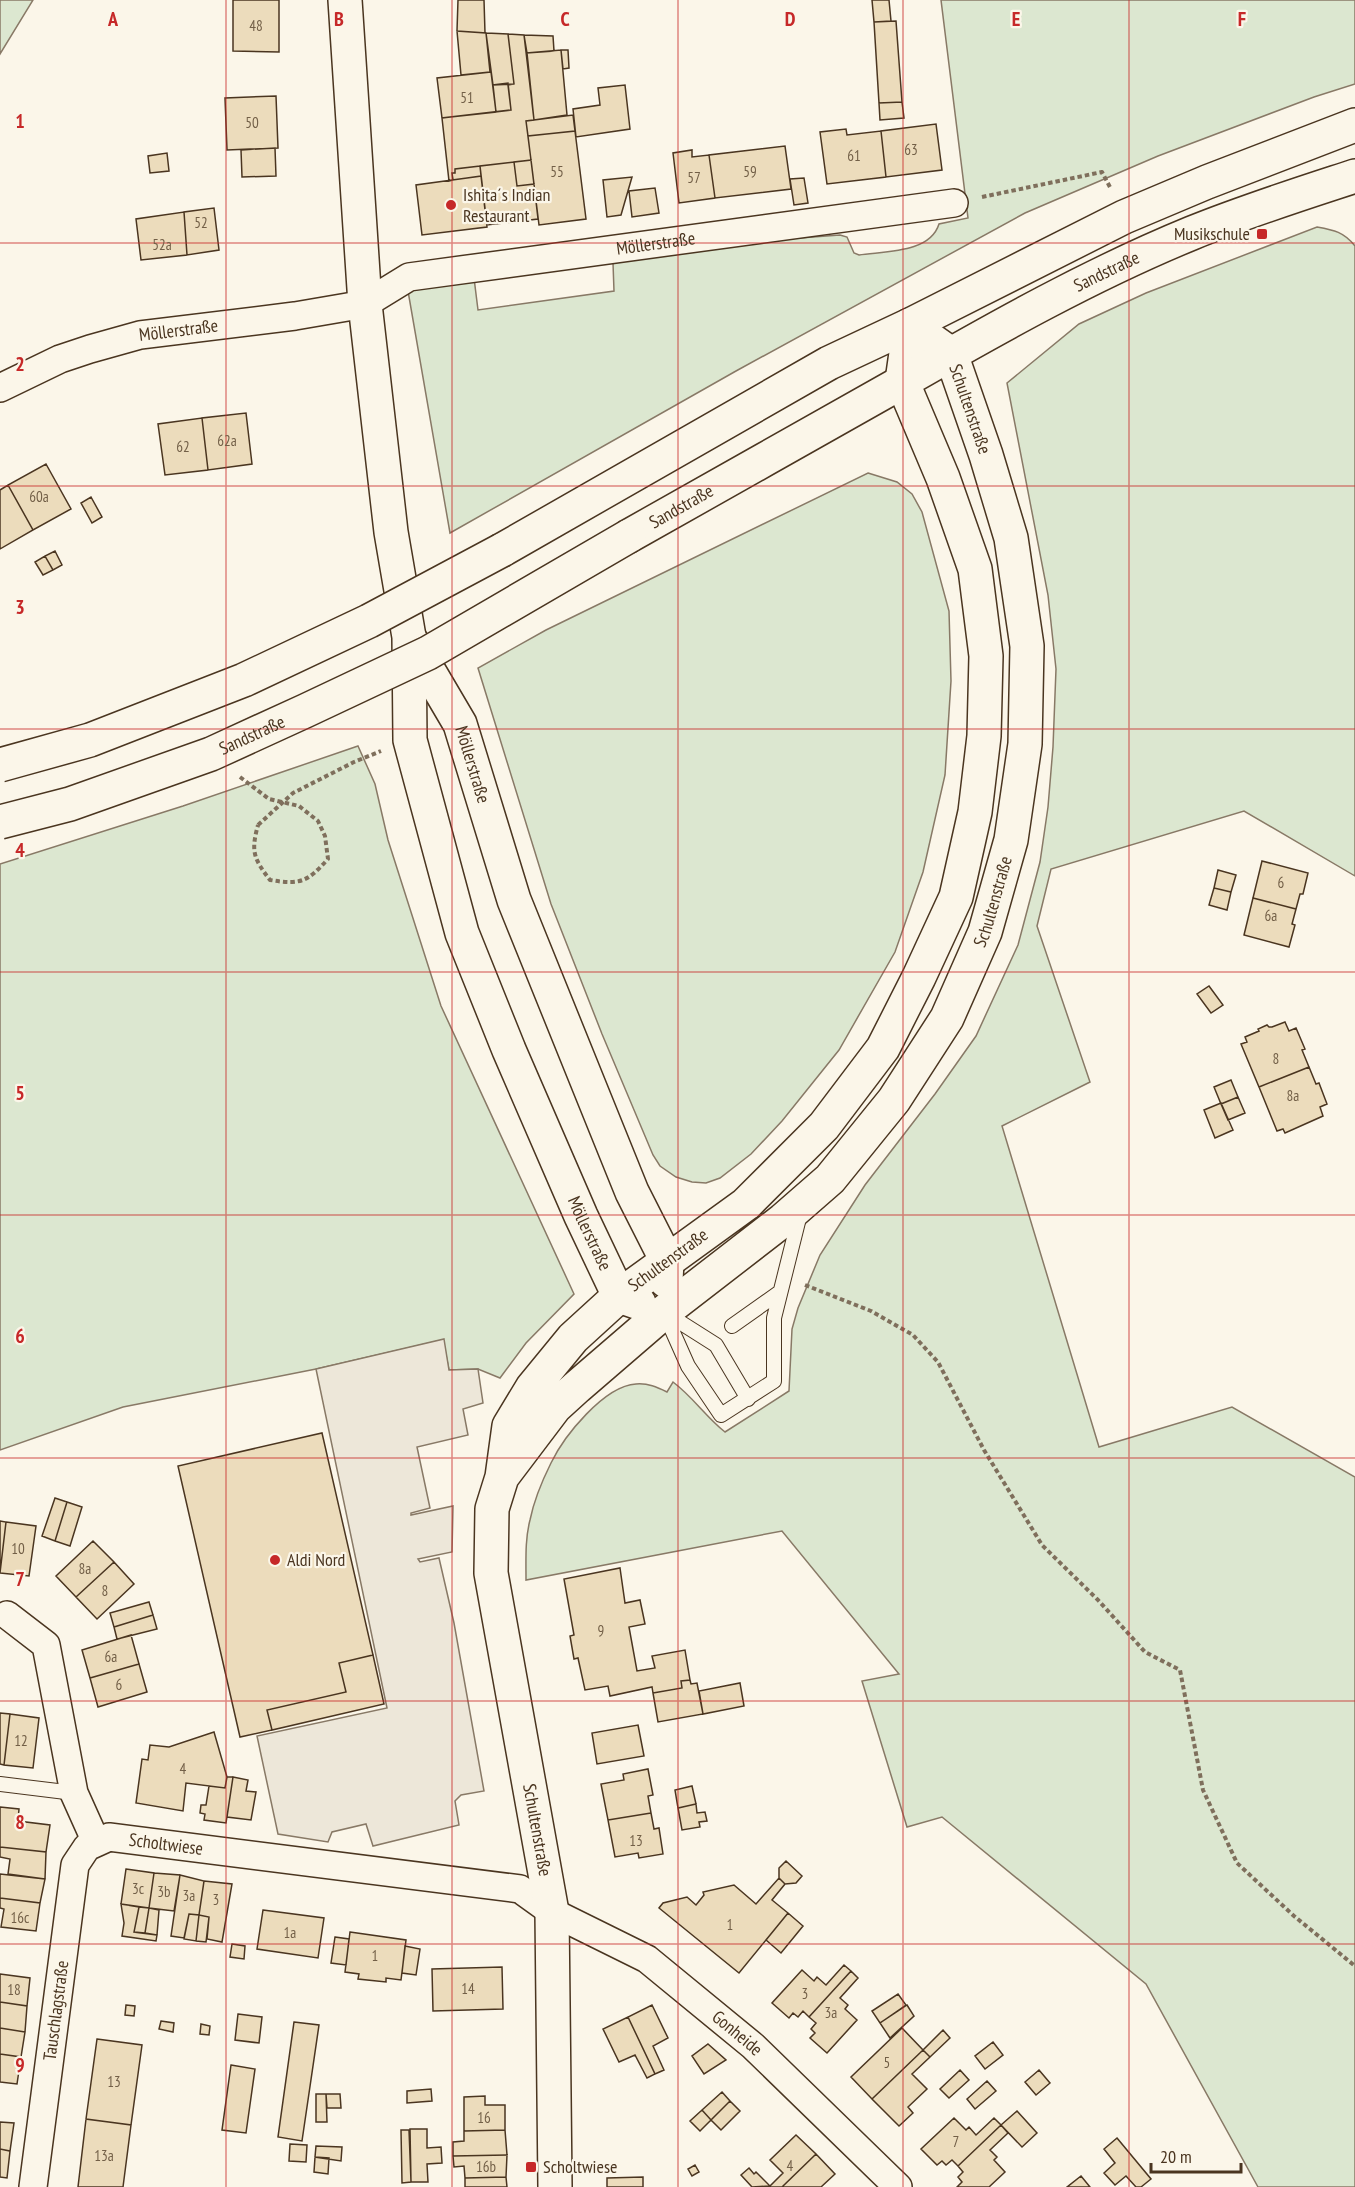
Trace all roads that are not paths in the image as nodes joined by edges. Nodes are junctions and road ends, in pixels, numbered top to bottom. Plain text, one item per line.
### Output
1 (345, 0) edge
2 (1355, 125) edge
3 (1355, 176) edge
4 (954, 203) road end
5 (365, 304) junction
6 (910, 325) junction
7 (951, 354) junction
8 (902, 381) junction
9 (0, 388) edge
10 (409, 637) junction
11 (0, 765) edge
12 (0, 822) edge
13 (803, 1203) junction
14 (667, 1261) junction
15 (782, 1286) junction
16 (618, 1296) junction
17 (664, 1312) junction
18 (732, 1326) dead end
19 (748, 1399) junction
20 (502, 1477) junction
21 (8, 1615) dead end
22 (0, 1784) edge
23 (74, 1793) junction
24 (96, 1842) junction
25 (552, 1912) junction
26 (33, 2187) edge
27 (555, 2187) edge
28 (898, 2187) edge

1 - 5 main road, Möllerstraße
2 - 6 main road
3 - 7 main road, Sandstraße
4 - 5 street, Möllerstraße
5 - 9 street, Möllerstraße
5 - 10 main road, Möllerstraße
6 - 7 main road, Schultenstraße
6 - 8 main road
6 - 11 main road, bridge
7 - 8 main road, Sandstraße
7 - 13 main road, Schultenstraße
8 - 12 main road, Sandstraße, bridge
8 - 14 main road, Schultenstraße
10 - 14 main road, Möllerstraße
10 - 16 main road, Möllerstraße
13 - 15 lane
13 - 17 main road, Schultenstraße
14 - 16 main road, Schultenstraße
14 - 17 main road
15 - 18 lane
15 - 19 lane
16 - 17 main road
16 - 20 main road, Schultenstraße
17 - 19 lane
17 - 19 lane
17 - 20 main road, Schultenstraße
20 - 25 main road, Schultenstraße
21 - 23 street
22 - 23 lane
23 - 24 street
24 - 25 street, Scholtwiese
24 - 26 street, Tauschlagstraße
25 - 27 main road, Schultenstraße
25 - 28 street, Gonheide

